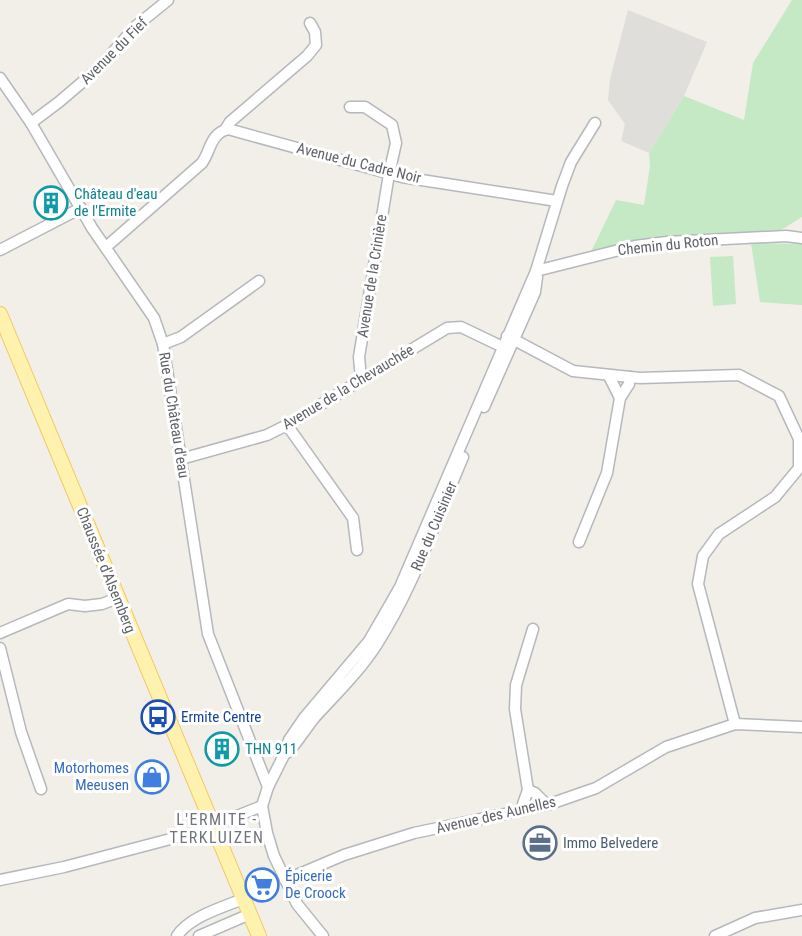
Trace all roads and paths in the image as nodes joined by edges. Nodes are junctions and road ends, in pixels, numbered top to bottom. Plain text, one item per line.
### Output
1 (168, 0) edge
2 (310, 23) dead end
3 (0, 78) edge
4 (350, 107) dead end
5 (31, 123) junction
6 (595, 123) dead end
7 (229, 130) junction
8 (389, 174) junction
9 (557, 201) junction
10 (81, 208) junction
11 (802, 238) edge
12 (106, 247) junction
13 (0, 250) edge
14 (536, 271) junction
15 (259, 281) dead end
16 (0, 314) edge
17 (508, 343) junction
18 (163, 344) junction
19 (609, 376) junction
20 (630, 377) junction
21 (361, 379) junction
22 (620, 398) junction
23 (287, 425) junction
24 (182, 459) junction
25 (579, 542) dead end
26 (357, 550) dead end
27 (118, 598) junction
28 (533, 629) dead end
29 (0, 633) edge
30 (0, 648) edge
31 (735, 724) junction
32 (802, 727) edge
33 (268, 787) junction
34 (40, 789) dead end
35 (528, 790) junction
36 (547, 805) junction
37 (262, 806) junction
38 (522, 811) junction
39 (213, 827) junction
40 (0, 880) edge
41 (285, 880) junction
42 (243, 899) junction
43 (802, 910) edge
44 (250, 914) junction
45 (177, 936) edge
46 (199, 936) edge
47 (258, 936) edge
48 (323, 936) edge
49 (715, 936) edge

1 - 5 street, Avenue du Fief
2 - 7 street
3 - 5 street, Rue du Château d'eau
4 - 8 street, Avenue de la Crinière
5 - 10 street, Rue du Château d'eau
6 - 9 street, Rue du Cuisinier
7 - 8 street, Avenue du Cadre Noir
7 - 12 street
8 - 9 street, Avenue du Cadre Noir
8 - 21 street, Avenue de la Crinière
9 - 14 street, Rue du Cuisinier
10 - 12 street, Rue du Château d'eau
10 - 13 street
11 - 14 street, Chemin du Roton
12 - 18 street, Rue du Château d'eau
14 - 17 street, Rue du Cuisinier
15 - 18 street
16 - 27 main road, Chaussée d'Alsemberg
17 - 19 street, Avenue de la Chevauchée
17 - 21 street, Avenue de la Chevauchée
17 - 33 street, Rue du Cuisinier
18 - 24 street, Rue du Château d'eau
19 - 20 street, Avenue de la Chevauchée
19 - 22 street
20 - 22 street
20 - 31 street, Avenue de la Chevauchée
21 - 23 street, Avenue de la Chevauchée
22 - 25 street
23 - 24 street, Avenue de la Chevauchée
23 - 26 street
24 - 33 street, Rue du Château d'eau
27 - 29 street
27 - 39 main road, Chaussée d'Alsemberg
28 - 35 street
30 - 34 street
31 - 32 street
31 - 36 street, Avenue des Aunelles
33 - 37 street, Rue du Cuisinier
35 - 36 street
35 - 38 street
36 - 38 street, Avenue des Aunelles
37 - 39 street
37 - 41 street
38 - 41 street, Avenue des Aunelles
39 - 40 street
39 - 42 main road, Chaussée d'Alsemberg
41 - 48 street
42 - 44 main road, Chaussée d'Alsemberg
42 - 45 street
43 - 49 street
44 - 46 street
44 - 47 main road, Chaussée d'Alsemberg

